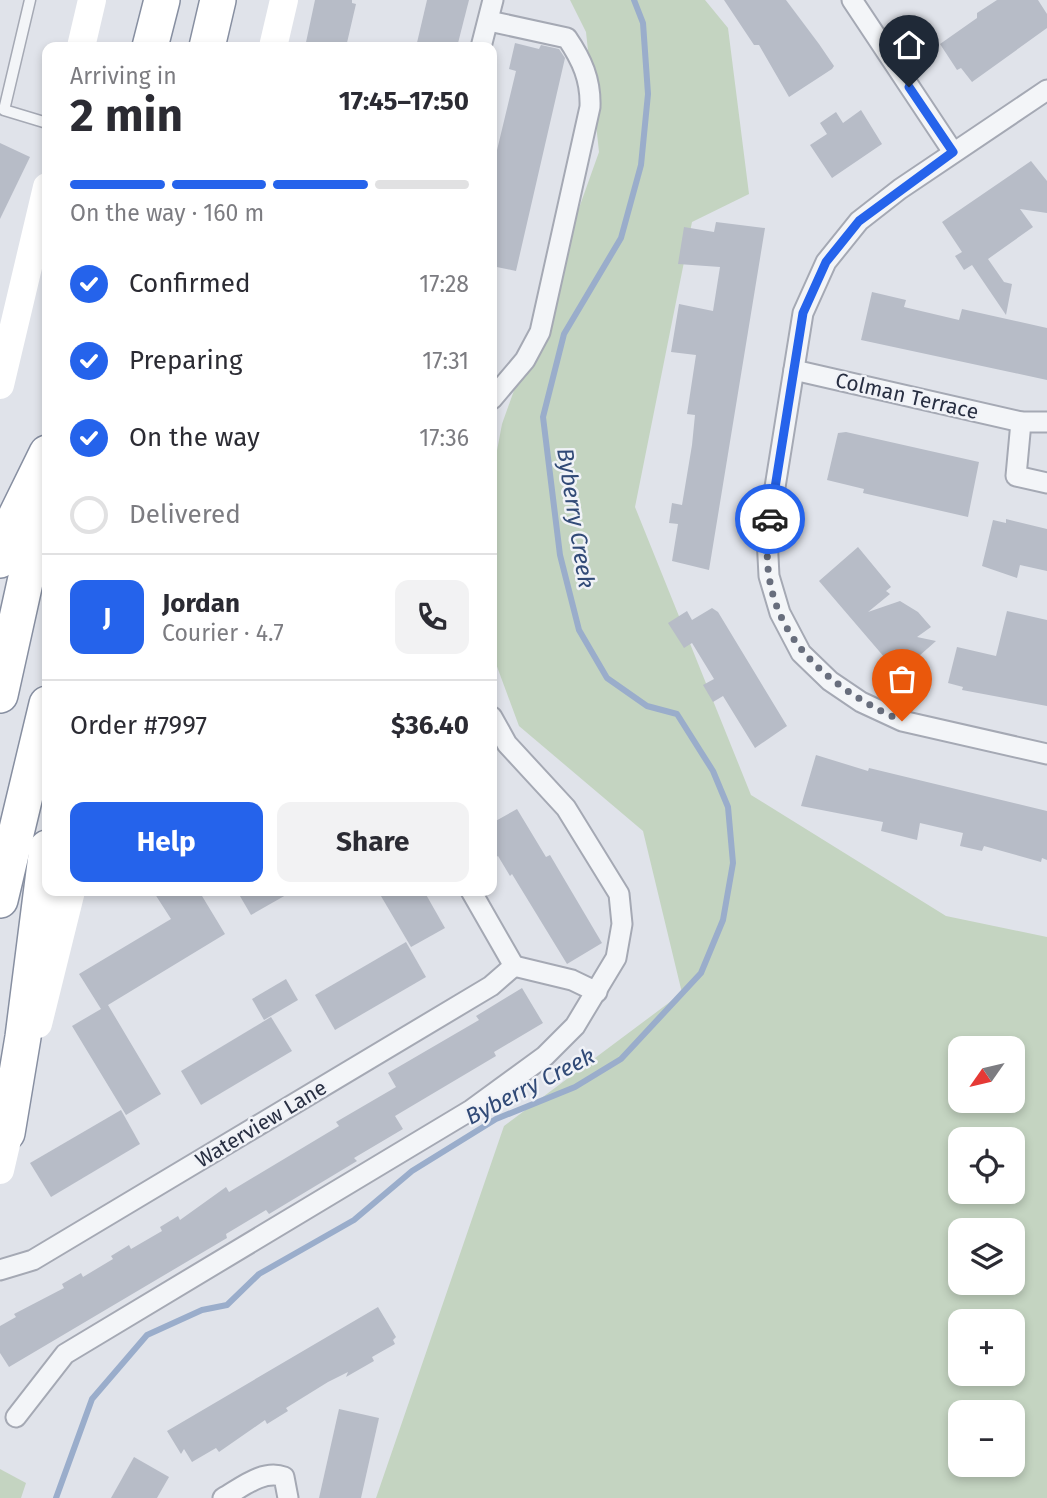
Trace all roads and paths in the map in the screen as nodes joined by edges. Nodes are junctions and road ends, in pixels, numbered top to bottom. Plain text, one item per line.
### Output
1 (30, 0) edge
2 (92, 0) edge
3 (162, 0) edge
4 (218, 0) edge
5 (284, 0) edge
6 (493, 0) edge
7 (852, 0) edge
8 (489, 21) junction
9 (82, 42) edge
10 (151, 42) edge
11 (208, 42) edge
12 (274, 42) edge
13 (483, 42) edge
14 (1047, 90) edge
15 (42, 121) edge
16 (953, 152) junction
17 (42, 208) edge
18 (794, 370) junction
19 (0, 385) edge
20 (497, 394) edge
21 (1021, 422) junction
22 (1047, 422) edge
23 (42, 463) edge
24 (1047, 483) edge
25 (42, 506) edge
26 (0, 560) edge
27 (0, 695) edge
28 (42, 725) edge
29 (497, 726) edge
30 (1047, 754) edge
31 (42, 887) edge
32 (70, 896) edge
33 (474, 896) edge
34 (0, 901) edge
35 (514, 966) junction
36 (597, 992) junction
37 (7, 1133) junction
38 (0, 1170) edge
39 (0, 1269) edge
40 (16, 1417) dead end
41 (223, 1498) edge
42 (288, 1498) edge

1 - 15 lane
2 - 9 main road
3 - 10 highway
4 - 11 highway
5 - 12 main road
6 - 8 street
7 - 16 street
8 - 13 street
8 - 20 street
14 - 16 street
16 - 18 street
17 - 19 main road
18 - 21 street, Colman Terrace
18 - 30 street
21 - 22 street, Colman Terrace
21 - 24 street
23 - 26 highway
25 - 27 highway
28 - 34 highway
29 - 36 street
31 - 37 highway
32 - 37 main road
33 - 35 street
35 - 36 street
35 - 39 street, Waterview Lane
36 - 40 street
37 - 38 main road
41 - 42 street

